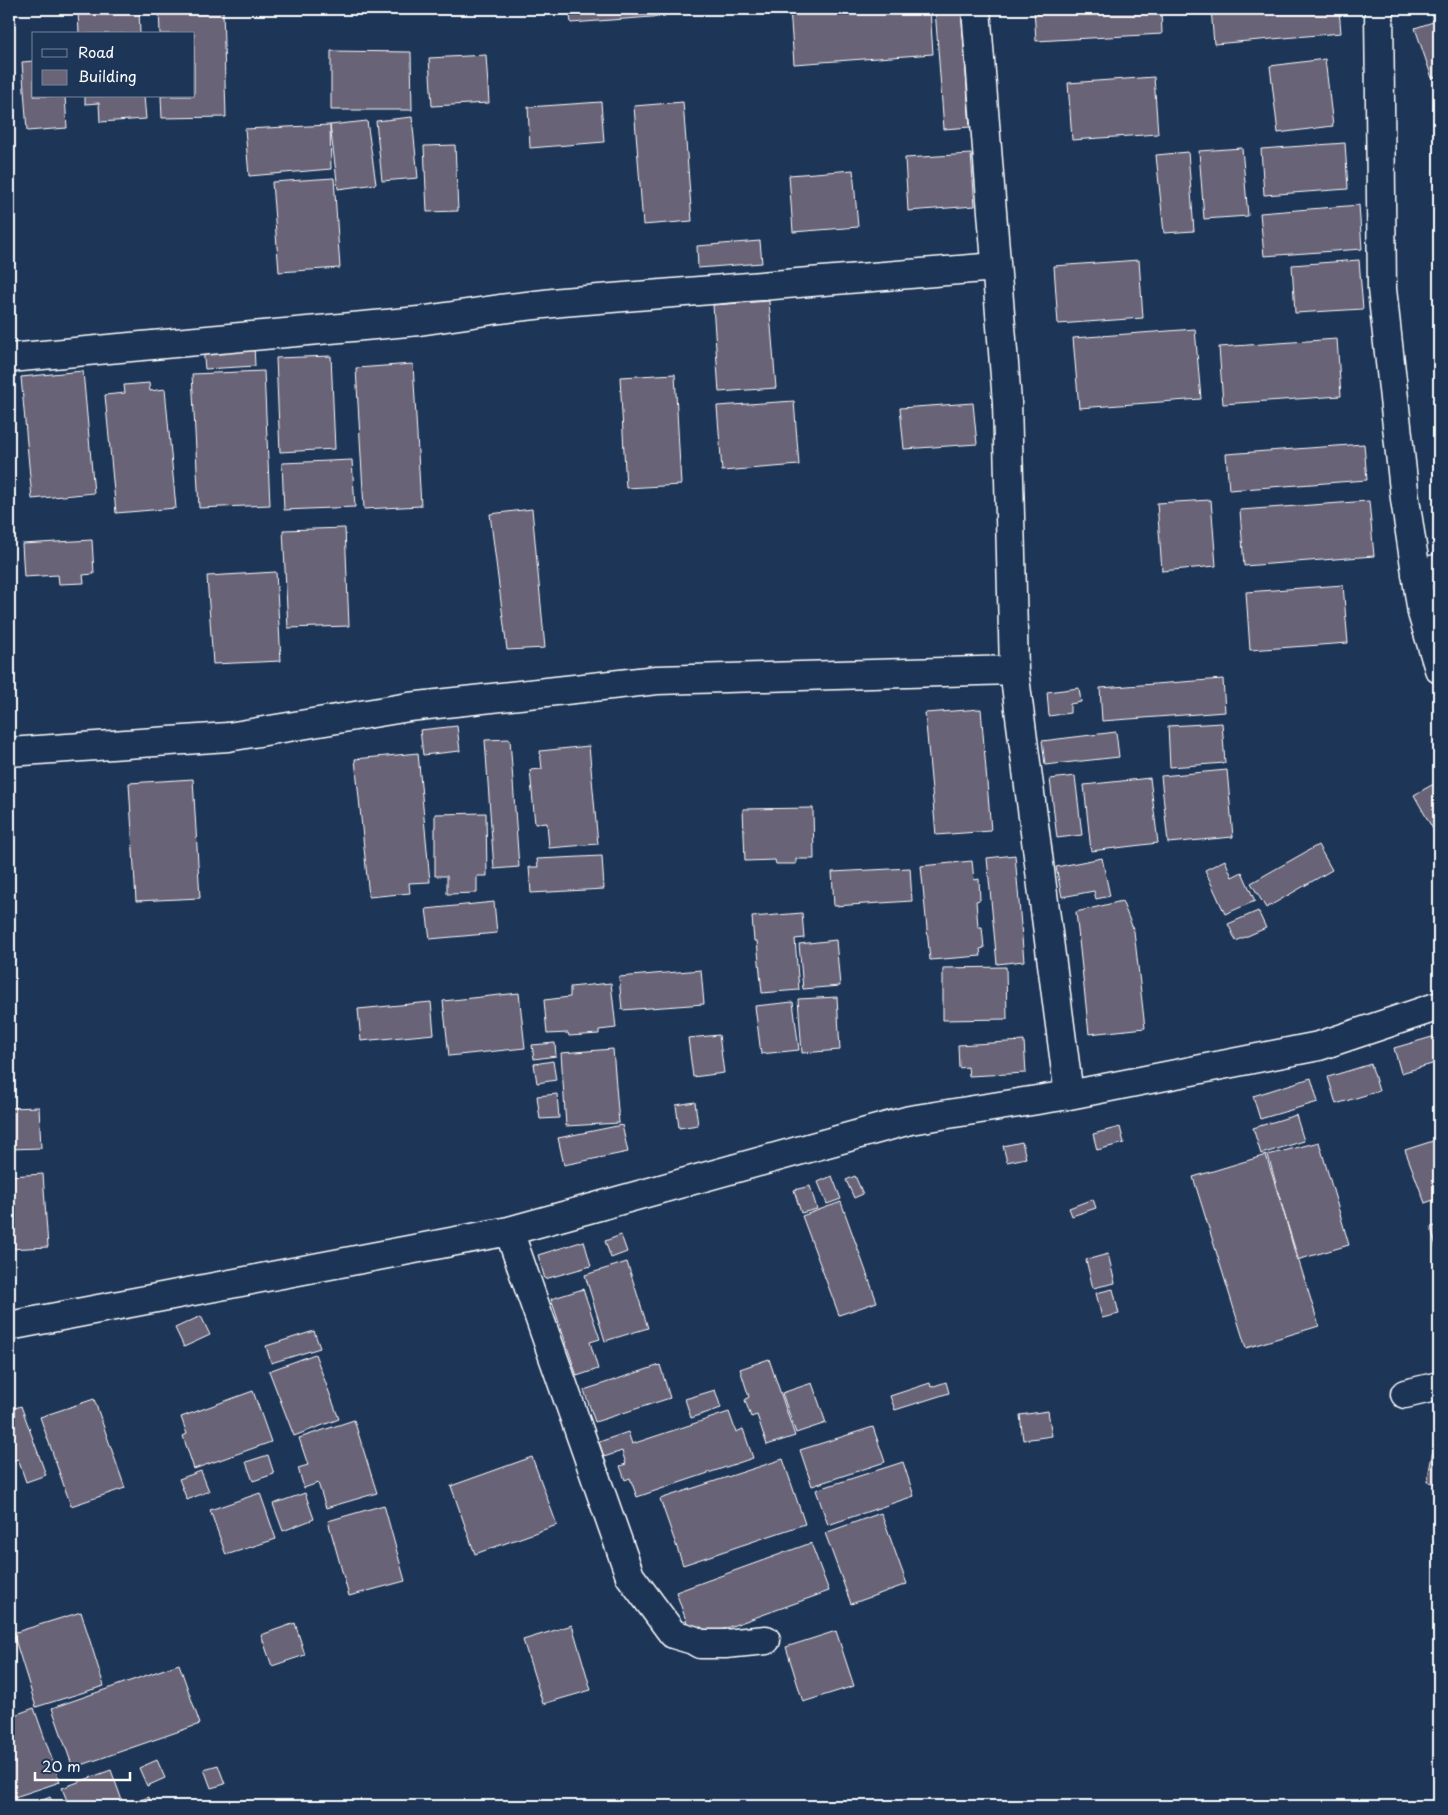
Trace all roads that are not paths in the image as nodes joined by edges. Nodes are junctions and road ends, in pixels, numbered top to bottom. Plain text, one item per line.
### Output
1 (976, 9) edge
2 (1379, 9) edge
3 (996, 267) junction
4 (9, 358) edge
5 (1428, 571) edge
6 (1439, 669) edge
7 (1014, 670) junction
8 (9, 752) edge
9 (1439, 1006) edge
10 (1069, 1095) junction
11 (509, 1231) junction
12 (9, 1326) edge
13 (1439, 1386) edge
14 (1405, 1394) dead end
15 (766, 1640) dead end

1 - 3 street
2 - 5 street
3 - 4 street
3 - 7 street
5 - 6 street
7 - 8 street
7 - 10 street
9 - 10 street
10 - 11 street
11 - 12 street
11 - 15 street
13 - 14 street

